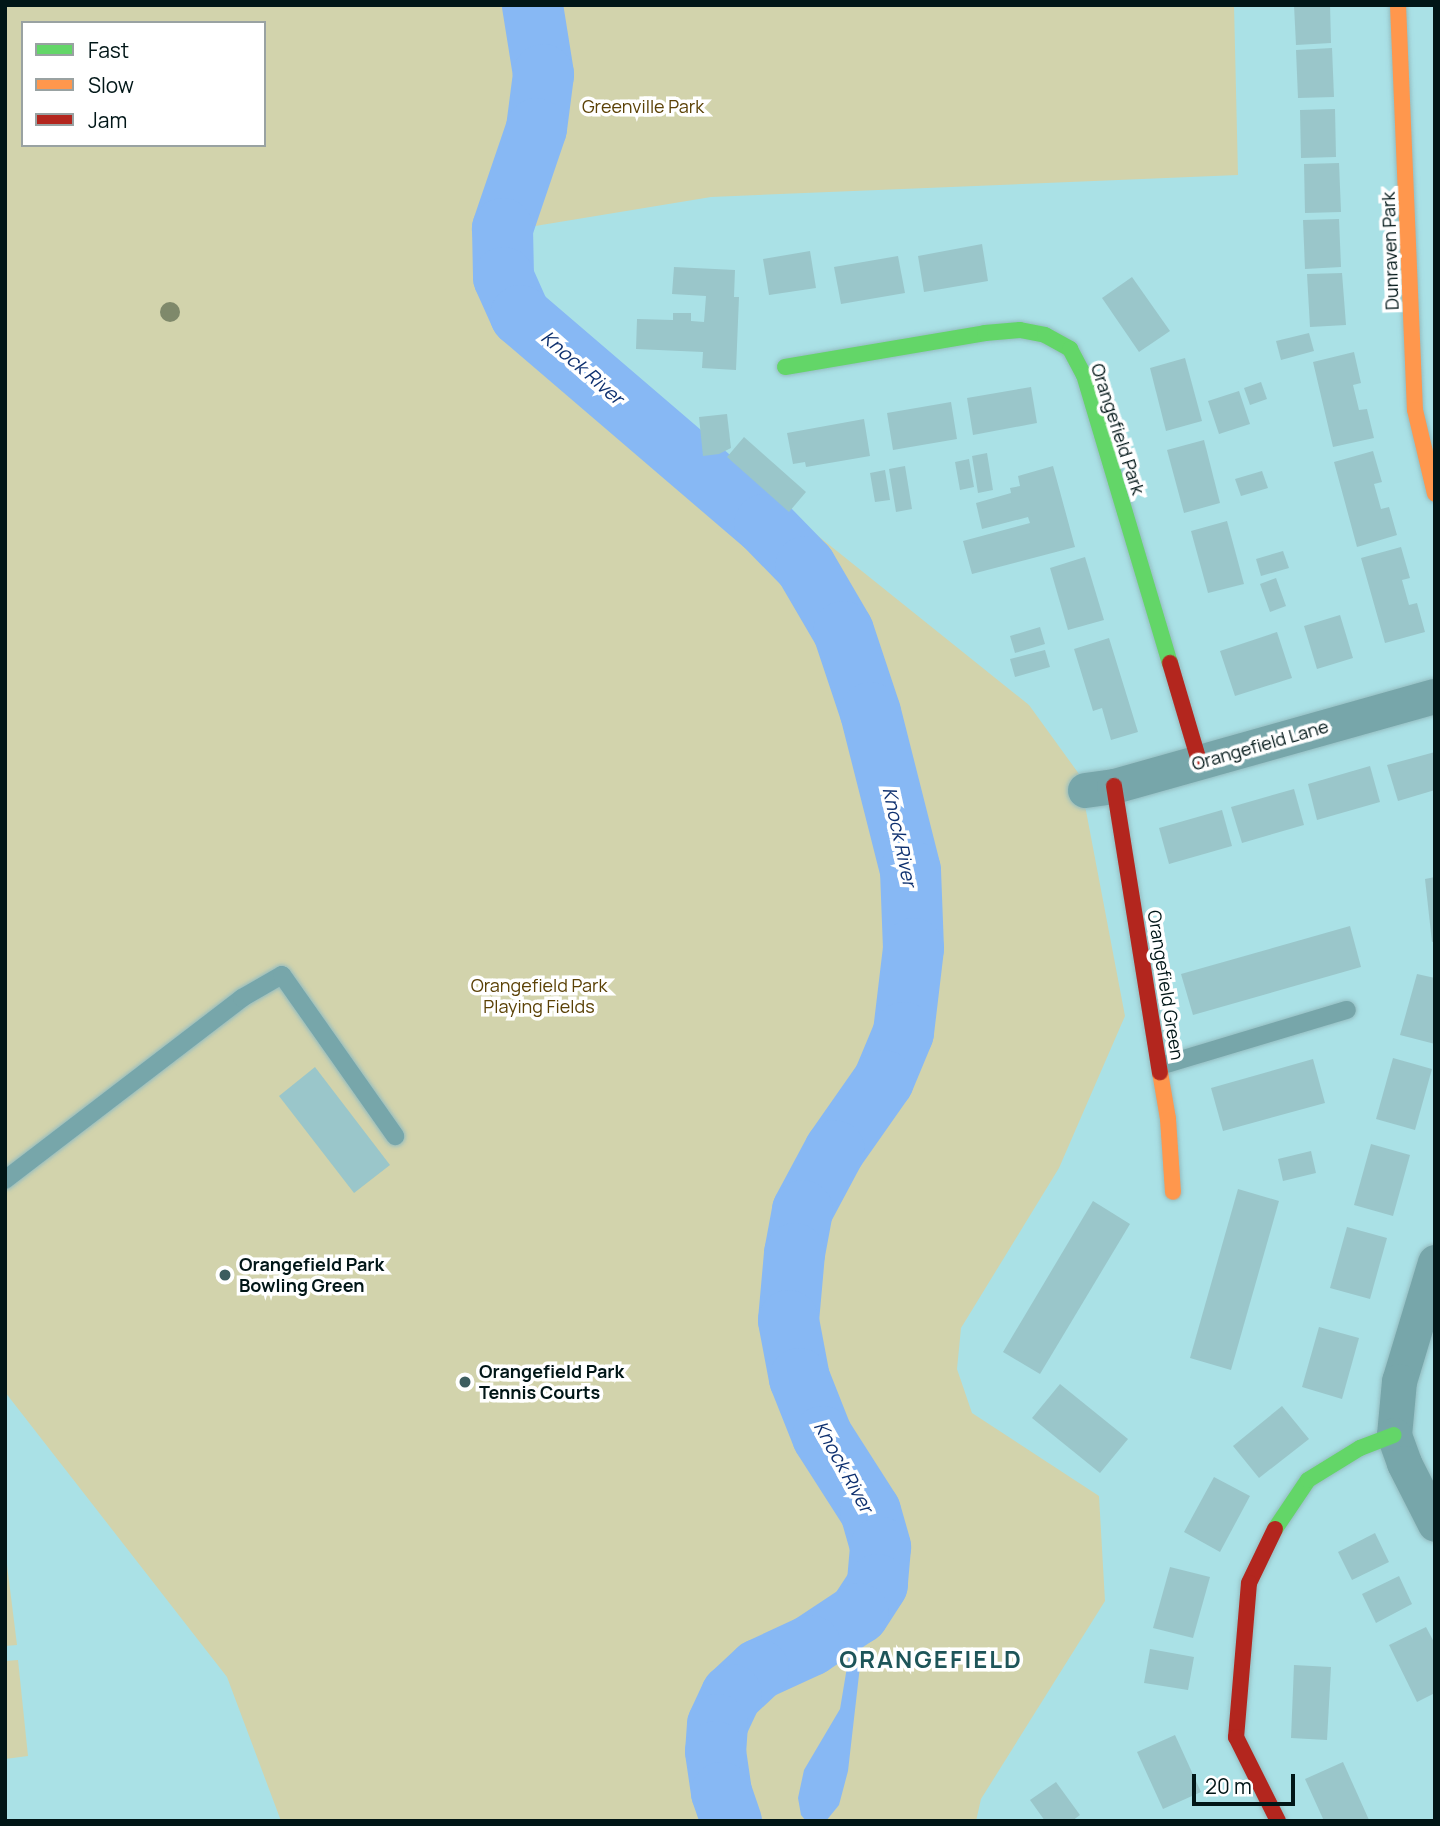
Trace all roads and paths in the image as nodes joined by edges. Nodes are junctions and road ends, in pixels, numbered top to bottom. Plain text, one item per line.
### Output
1 (1398, 5) edge
2 (1424, 346) edge
3 (785, 367) dead end
4 (1435, 494) edge
5 (1435, 696) edge
6 (1199, 761) junction
7 (1099, 788) joint
8 (1347, 1010) dead end
9 (1160, 1066) junction
10 (395, 1136) dead end
11 (5, 1180) edge
12 (1173, 1192) dead end
13 (1435, 1262) edge
14 (1394, 1435) junction
15 (1435, 1524) edge
16 (1278, 1821) edge

1 - 2 street, Dunraven Park
2 - 4 street, Dunraven Park
3 - 6 street, Orangefield Park
5 - 6 street, Orangefield Lane
6 - 7 street, Orangefield Lane
7 - 9 street, Orangefield Green
8 - 9 lane
9 - 12 street, Orangefield Green
10 - 11 lane
13 - 14 street
14 - 15 street
14 - 16 street

